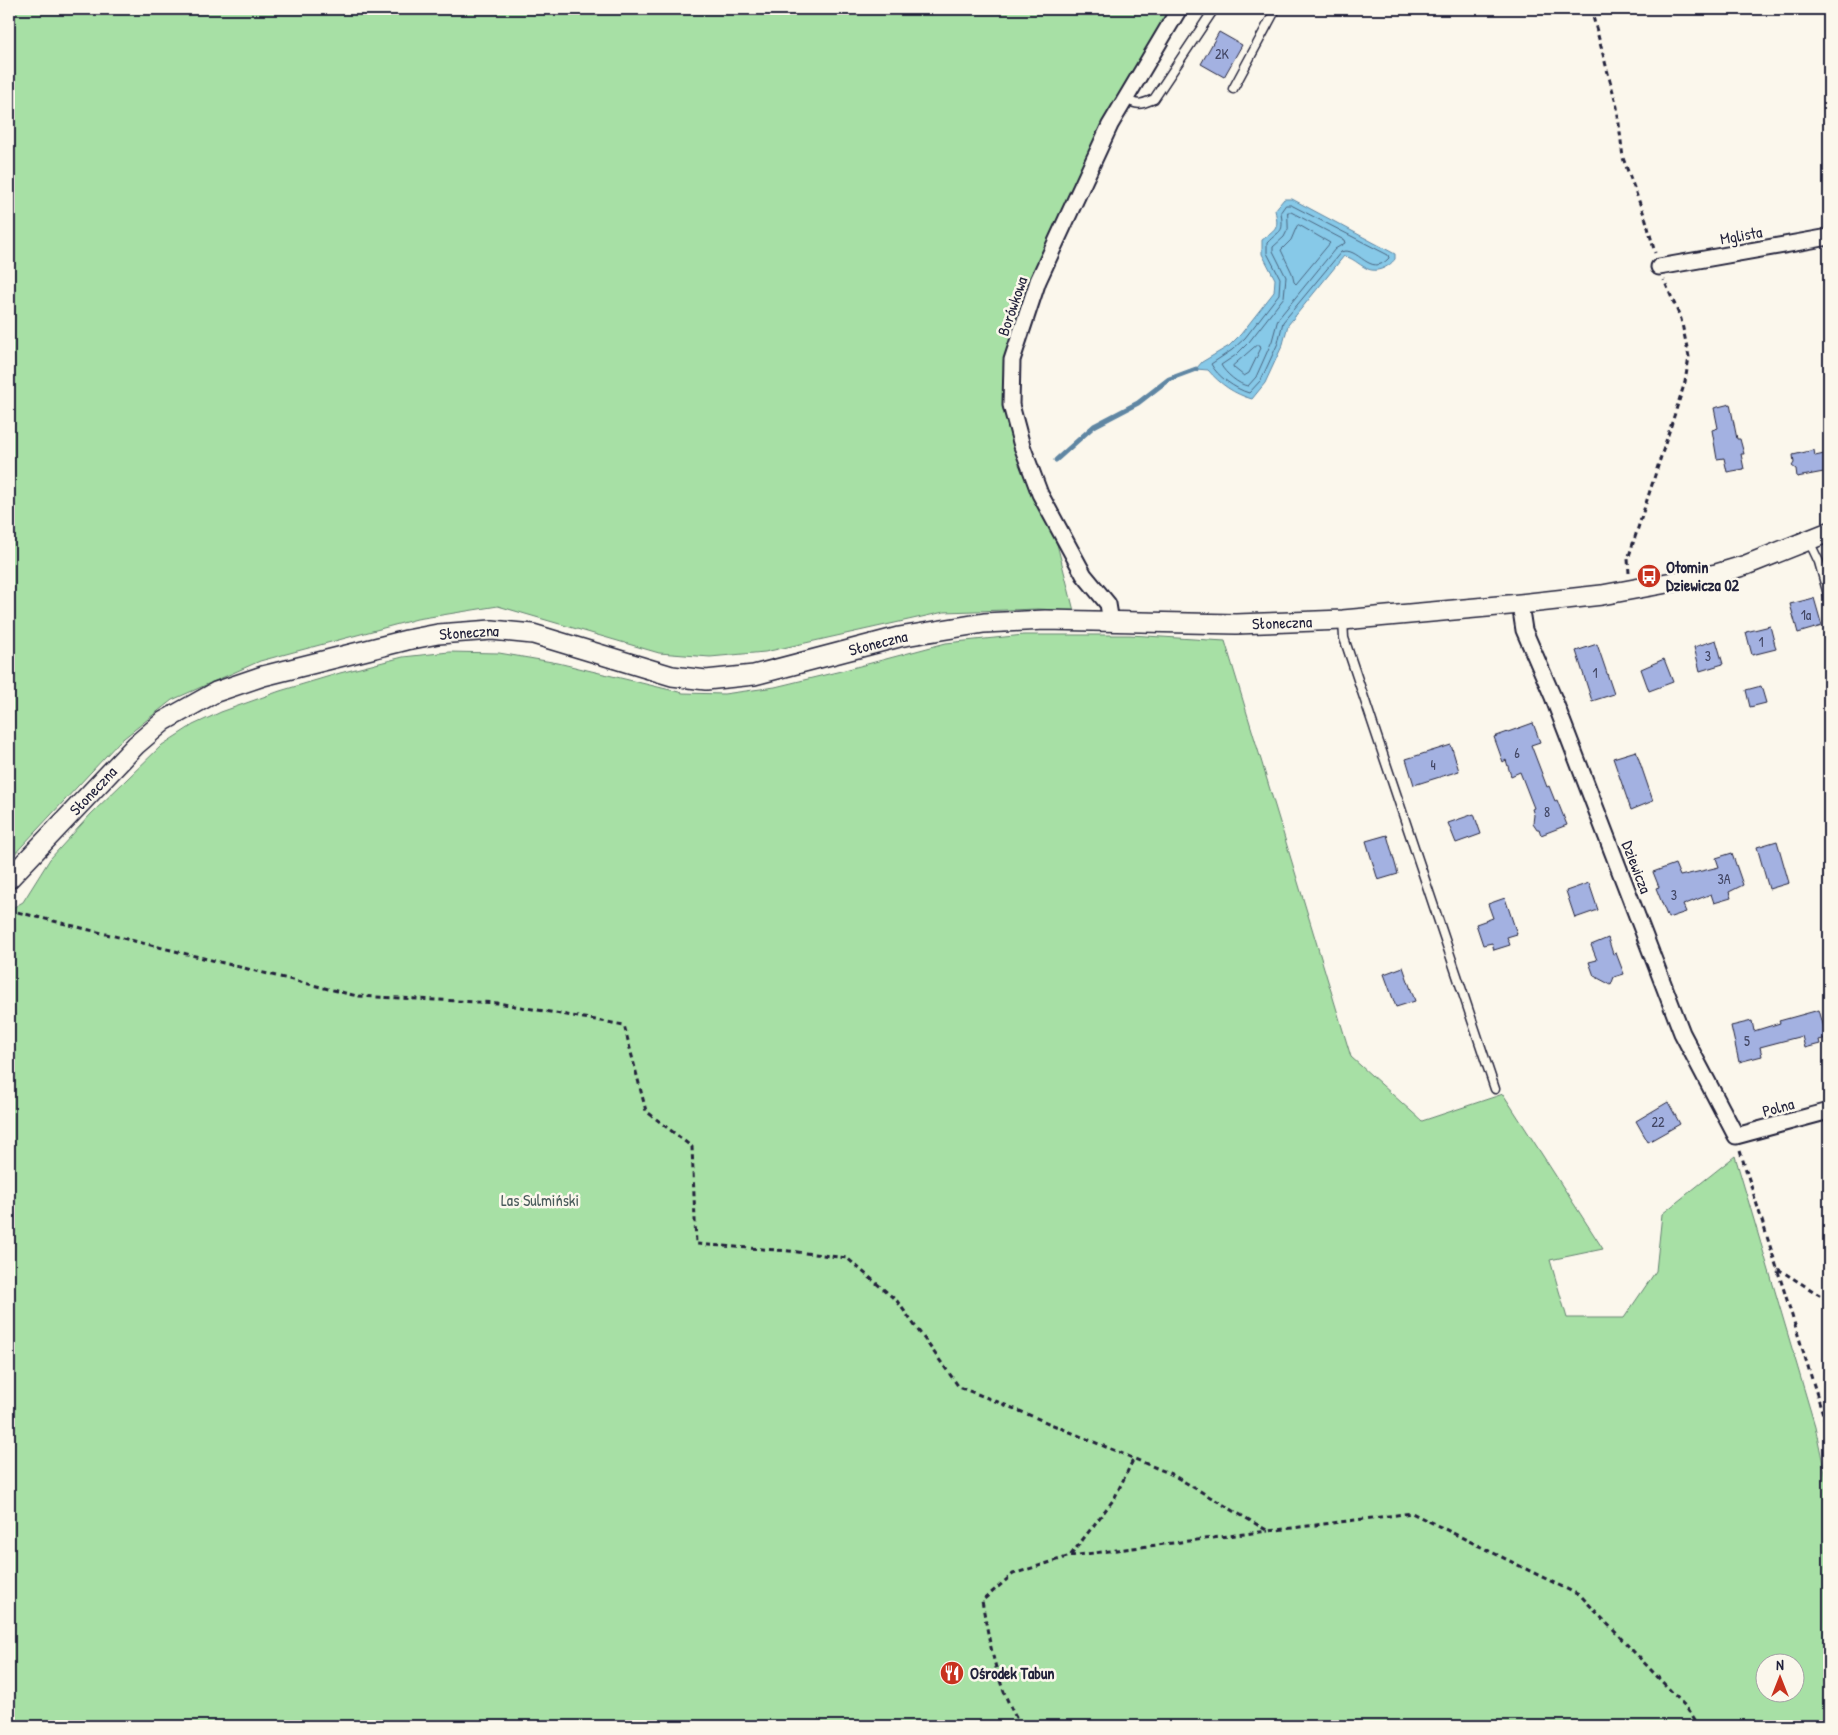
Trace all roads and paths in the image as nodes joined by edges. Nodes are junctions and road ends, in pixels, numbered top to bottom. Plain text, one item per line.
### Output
1 (1178, 9) edge
2 (1214, 9) edge
3 (1276, 9) edge
4 (1591, 9) edge
5 (1233, 89) dead end
6 (1126, 98) junction
7 (1829, 237) edge
8 (1659, 267) junction
9 (1829, 532) edge
10 (1810, 541) junction
11 (1631, 590) junction
12 (1829, 598) edge
13 (1520, 604) junction
14 (1343, 620) junction
15 (1111, 622) junction
16 (9, 879) edge
17 (9, 910) edge
18 (1495, 1089) dead end
19 (1829, 1111) edge
20 (1736, 1136) junction
21 (1778, 1269) junction
22 (1829, 1301) edge
23 (1829, 1433) edge
24 (1134, 1458) junction
25 (1268, 1531) junction
26 (1070, 1556) junction
27 (1021, 1726) edge
28 (1698, 1726) edge

1 - 6 street, Borówkowa
2 - 6 lane
3 - 5 lane
4 - 8 path
6 - 15 street, Borówkowa
7 - 8 street, Mglista
8 - 11 path
9 - 10 street, Słoneczna
10 - 11 street, Słoneczna
10 - 12 lane
11 - 13 street, Słoneczna
13 - 14 street, Słoneczna
13 - 20 street, Dziewicza
14 - 15 street, Słoneczna
14 - 18 lane
15 - 16 street, Słoneczna
17 - 24 path
19 - 20 street, Polna
20 - 21 path
21 - 22 path
21 - 23 path
24 - 25 path
24 - 26 path
25 - 26 path
25 - 28 path
26 - 27 path

